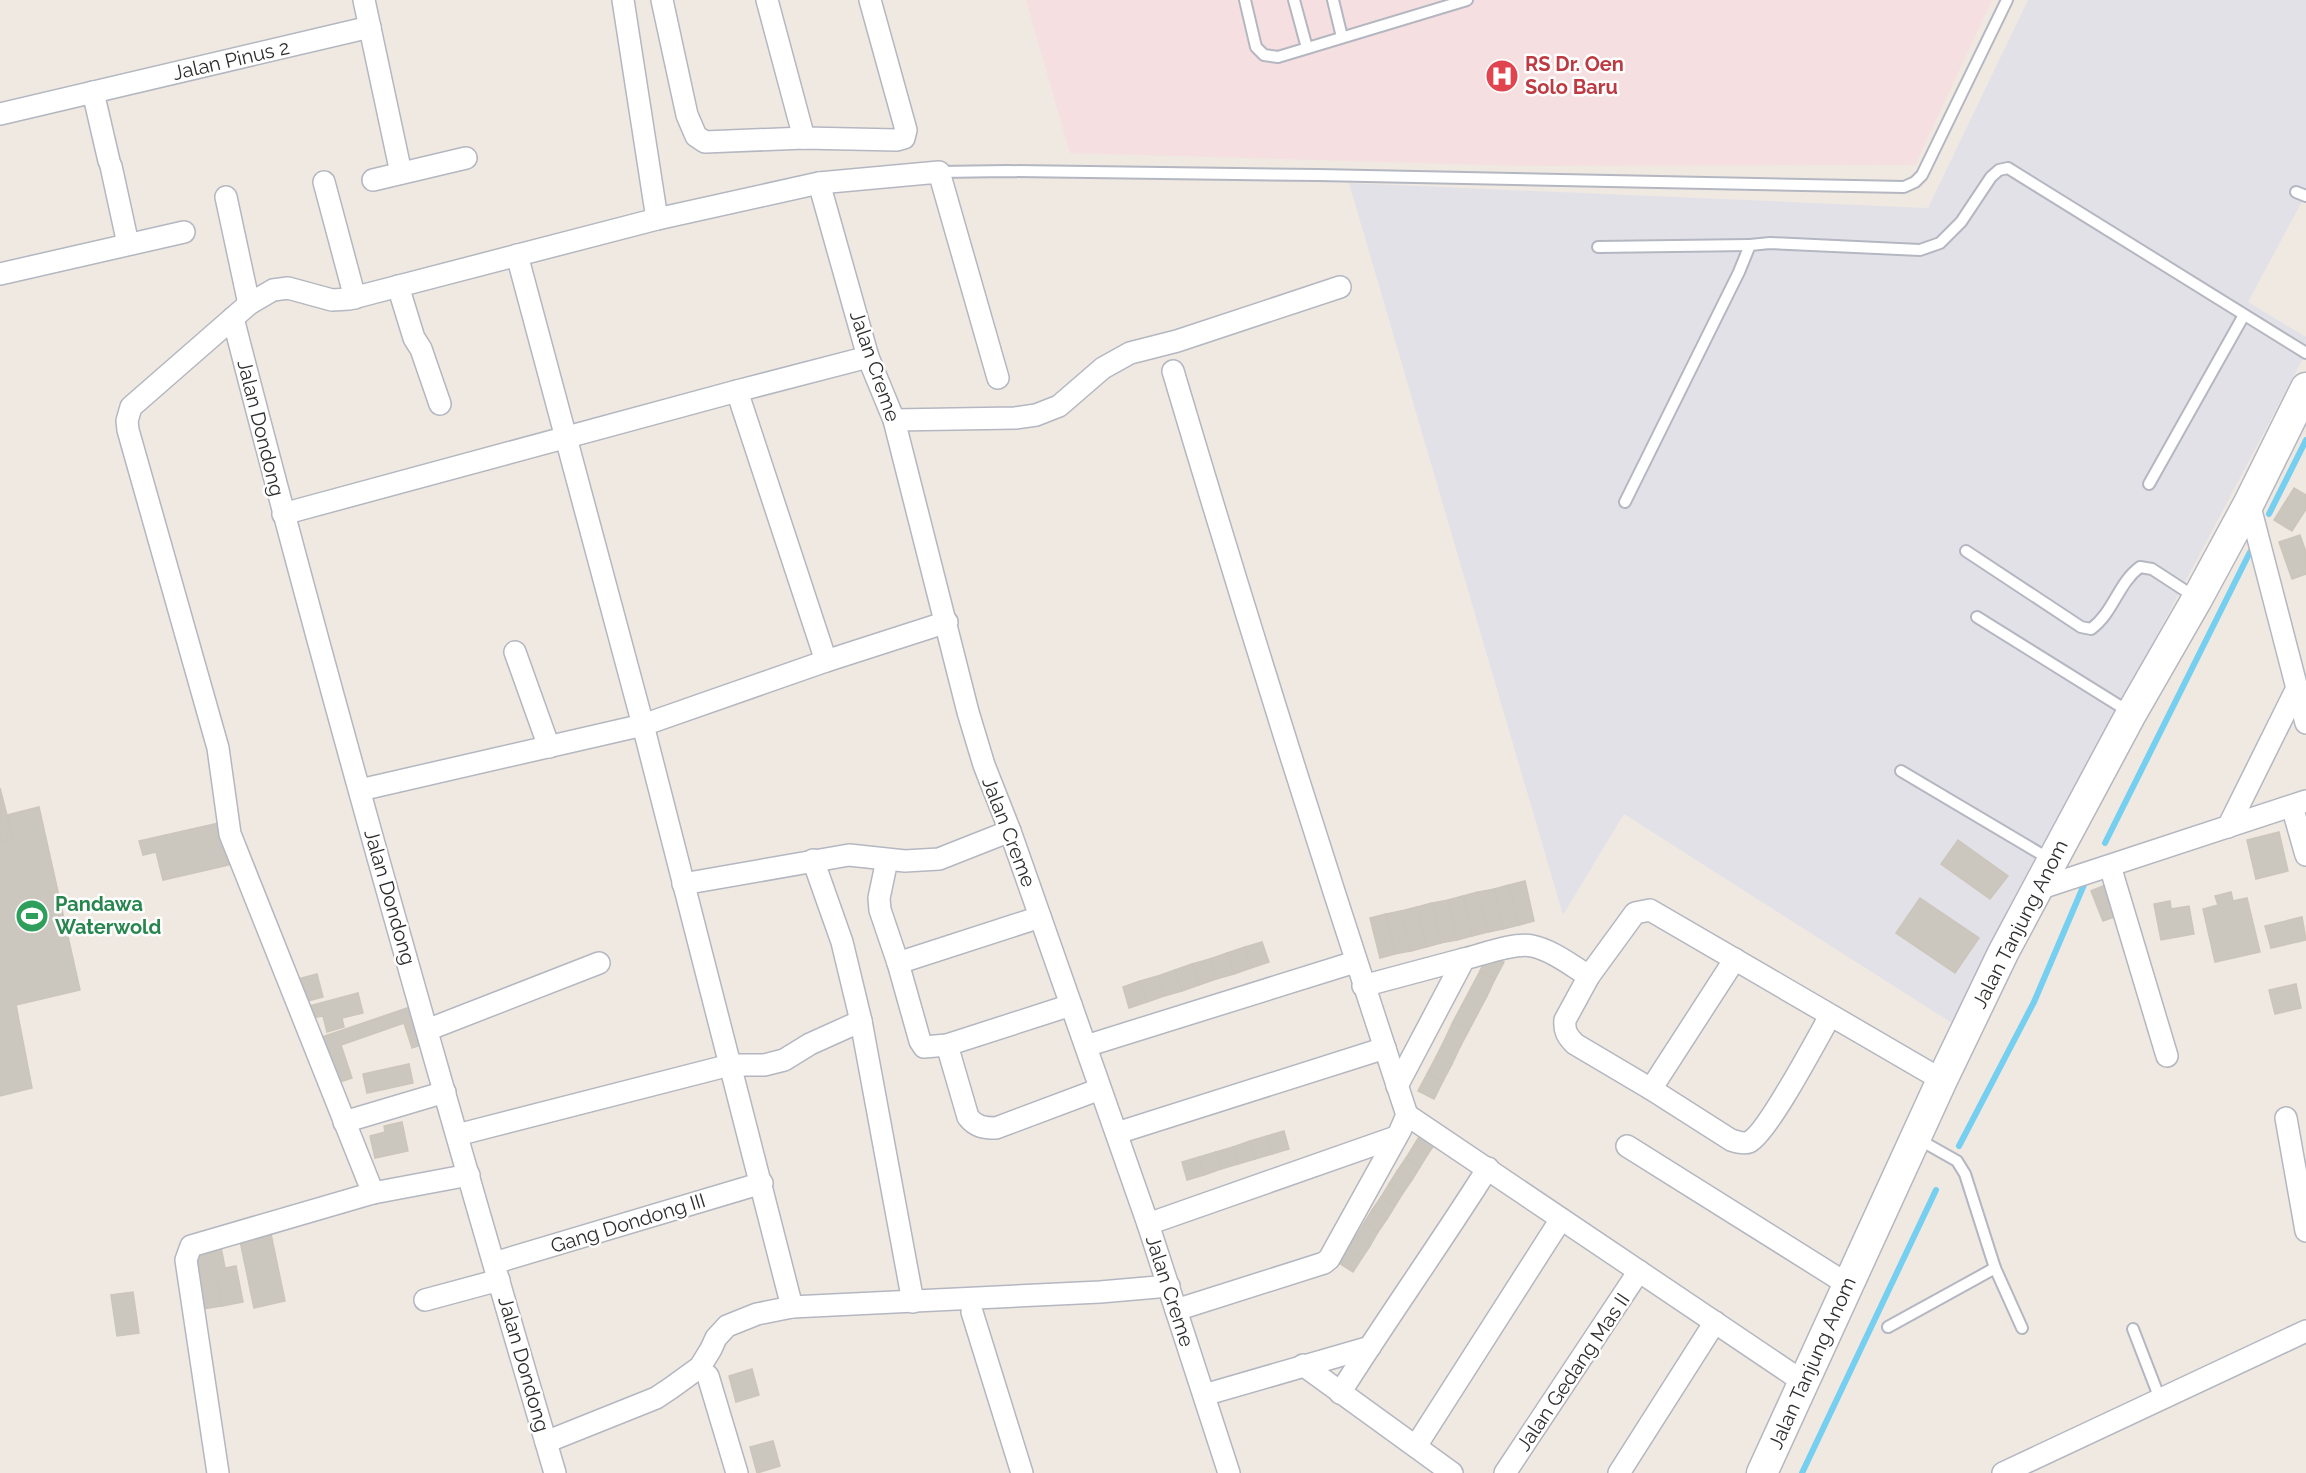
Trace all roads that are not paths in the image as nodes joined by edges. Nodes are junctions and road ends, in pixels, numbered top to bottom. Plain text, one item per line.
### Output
1 (364, 0) edge
2 (623, 0) edge
3 (662, 0) edge
4 (767, 0) edge
5 (870, 0) edge
6 (1245, 0) edge
7 (1294, 0) edge
8 (1332, 0) edge
9 (1467, 0) edge
10 (2007, 0) edge
11 (370, 27) junction
12 (1342, 37) junction
13 (1307, 48) junction
14 (93, 92) junction
15 (0, 114) edge
16 (804, 138) junction
17 (466, 158) dead end
18 (401, 172) junction
19 (939, 172) junction
20 (373, 180) dead end
21 (324, 182) dead end
22 (819, 183) junction
23 (226, 197) dead end
24 (657, 219) junction
25 (184, 232) dead end
26 (128, 244) junction
27 (1750, 244) junction
28 (1598, 247) dead end
29 (517, 255) junction
30 (0, 274) edge
31 (398, 286) junction
32 (1340, 287) dead end
33 (355, 298) junction
34 (249, 304) junction
35 (2244, 315) junction
36 (233, 318) junction
37 (2306, 353) edge
38 (868, 357) junction
39 (1173, 371) dead end
40 (998, 378) dead end
41 (2306, 388) edge
42 (737, 391) junction
43 (440, 404) dead end
44 (894, 420) junction
45 (565, 438) junction
46 (2149, 484) dead end
47 (1625, 501) dead end
48 (2249, 503) junction
49 (283, 514) junction
50 (1966, 551) dead end
51 (2198, 599) junction
52 (1977, 617) dead end
53 (947, 622) junction
54 (515, 652) dead end
55 (826, 661) junction
56 (2296, 690) junction
57 (2131, 714) junction
58 (2306, 723) edge
59 (643, 725) junction
60 (549, 747) junction
61 (1900, 771) dead end
62 (360, 790) junction
63 (2299, 804) edge
64 (2228, 827) junction
65 (1010, 831) junction
66 (2306, 855) edge
67 (813, 860) junction
68 (887, 860) junction
69 (2051, 861) junction
70 (2110, 866) junction
71 (683, 884) junction
72 (2035, 890) junction
73 (1040, 917) junction
74 (1464, 959) junction
75 (1735, 959) junction
76 (1355, 962) junction
77 (599, 963) dead end
78 (898, 963) junction
79 (1589, 976) junction
80 (1363, 986) junction
81 (1071, 1005) junction
82 (1830, 1016) junction
83 (861, 1021) junction
84 (427, 1030) junction
85 (947, 1045) junction
86 (1086, 1046) junction
87 (1385, 1048) junction
88 (2167, 1056) dead end
89 (730, 1065) junction
90 (1942, 1080) junction
91 (1397, 1086) junction
92 (1100, 1089) junction
93 (1651, 1089) junction
94 (445, 1092) junction
95 (1407, 1115) junction
96 (2286, 1118) dead end
97 (344, 1122) junction
98 (1117, 1133) junction
99 (457, 1135) junction
100 (1396, 1137) junction
101 (1917, 1138) junction
102 (1627, 1146) dead end
103 (1488, 1168) junction
104 (468, 1175) junction
105 (762, 1183) junction
106 (373, 1193) junction
107 (1561, 1219) junction
108 (1148, 1224) junction
109 (2306, 1231) edge
110 (1995, 1268) junction
111 (497, 1271) junction
112 (1639, 1271) junction
113 (1847, 1284) junction
114 (1169, 1286) junction
115 (425, 1300) dead end
116 (913, 1302) junction
117 (792, 1307) junction
118 (1176, 1310) junction
119 (972, 1312) dead end
120 (1715, 1322) junction
121 (1888, 1327) dead end
122 (2022, 1328) dead end
123 (2133, 1329) dead end
124 (2306, 1331) edge
125 (1370, 1347) junction
126 (1303, 1365) junction
127 (708, 1376) dead end
128 (1802, 1381) junction
129 (1341, 1394) junction
130 (1204, 1395) junction
131 (2160, 1399) junction
132 (546, 1442) junction
133 (1416, 1446) junction
134 (218, 1473) edge
135 (555, 1473) edge
136 (737, 1473) edge
137 (1022, 1473) edge
138 (1229, 1473) edge
139 (1452, 1473) edge
140 (1505, 1473) edge
141 (1619, 1473) edge
142 (1762, 1473) edge
143 (2003, 1473) edge

1 - 11 street
2 - 24 street
3 - 16 street
4 - 16 street
5 - 16 street
6 - 13 lane
7 - 13 lane
8 - 12 lane
9 - 12 lane
10 - 19 lane
11 - 14 street, Jalan Pinus 2
11 - 18 street
12 - 13 lane
14 - 15 street, Jalan Pinus 2
14 - 26 street
17 - 18 street
18 - 20 street
19 - 22 street
19 - 40 street
21 - 33 street
22 - 24 street
22 - 38 street, Jalan Creme
23 - 34 street
24 - 29 street
25 - 26 street
26 - 30 street
27 - 28 lane
27 - 35 lane
27 - 47 lane
29 - 31 street
29 - 45 street
31 - 33 street
31 - 43 street
32 - 44 street
33 - 34 street
34 - 36 street
35 - 37 lane
35 - 46 lane
36 - 49 street, Jalan Dondong
36 - 97 street
38 - 42 street
38 - 44 street, Jalan Creme
39 - 76 street
41 - 48 main road, Jalan Tanjung Anom
42 - 45 street
42 - 55 street
44 - 53 street, Jalan Creme
45 - 49 street
45 - 59 street
48 - 51 main road, Jalan Tanjung Anom
48 - 56 street
49 - 62 street, Jalan Dondong
50 - 51 lane
51 - 57 main road, Jalan Tanjung Anom
52 - 57 lane
53 - 55 street
53 - 65 street, Jalan Creme
54 - 60 street
55 - 59 street
56 - 58 street
56 - 64 street
57 - 69 main road, Jalan Tanjung Anom
59 - 60 street
59 - 71 street
60 - 62 street
61 - 69 lane
62 - 84 street, Jalan Dondong
63 - 64 street
63 - 66 street
64 - 70 street
65 - 68 street
65 - 73 street, Jalan Creme
67 - 68 street
67 - 71 street
67 - 83 street
68 - 78 street
69 - 72 main road, Jalan Tanjung Anom
70 - 72 street
70 - 88 street
71 - 89 street
72 - 90 main road, Jalan Tanjung Anom
73 - 78 street
73 - 81 street, Jalan Creme
74 - 79 street
74 - 80 street
74 - 91 street
75 - 79 street
75 - 82 street
75 - 93 street
76 - 80 street
76 - 86 street
77 - 84 street
78 - 85 street
79 - 93 street
80 - 87 street
81 - 85 street
81 - 86 street, Jalan Creme
82 - 90 street
82 - 93 street
83 - 89 street
83 - 116 street
84 - 94 street, Jalan Dondong
85 - 92 street
86 - 92 street, Jalan Creme
87 - 91 street
87 - 98 street
89 - 99 street
89 - 105 street
90 - 101 main road, Jalan Tanjung Anom
91 - 95 street
92 - 98 street, Jalan Creme
94 - 97 street
94 - 99 street, Jalan Dondong
95 - 100 street
95 - 103 street
96 - 109 street
97 - 106 street
98 - 108 street, Jalan Creme
99 - 104 street, Jalan Dondong
100 - 108 street
100 - 118 street
101 - 110 lane
101 - 113 main road, Jalan Tanjung Anom
102 - 113 street
103 - 107 street
103 - 125 street
104 - 106 street
104 - 111 street, Jalan Dondong
105 - 111 street, Gang Dondong III
105 - 117 street
106 - 134 street
107 - 112 street
107 - 133 street
108 - 114 street, Jalan Creme
110 - 121 lane
110 - 122 lane
111 - 115 street, Gang Dondong III
111 - 132 street, Jalan Dondong
112 - 120 street
112 - 140 street, Jalan Gedang Mas II
113 - 128 main road, Jalan Tanjung Anom
114 - 116 street
114 - 118 street, Jalan Creme
116 - 117 street
117 - 132 street
118 - 130 street, Jalan Creme
119 - 137 street
120 - 128 street
120 - 141 street
123 - 131 lane
124 - 131 street
125 - 126 street
125 - 129 street
126 - 129 street
126 - 130 street
127 - 136 street
128 - 142 main road, Jalan Tanjung Anom
129 - 133 street
130 - 138 street, Jalan Creme
131 - 143 street
132 - 135 street, Jalan Dondong
133 - 139 street

